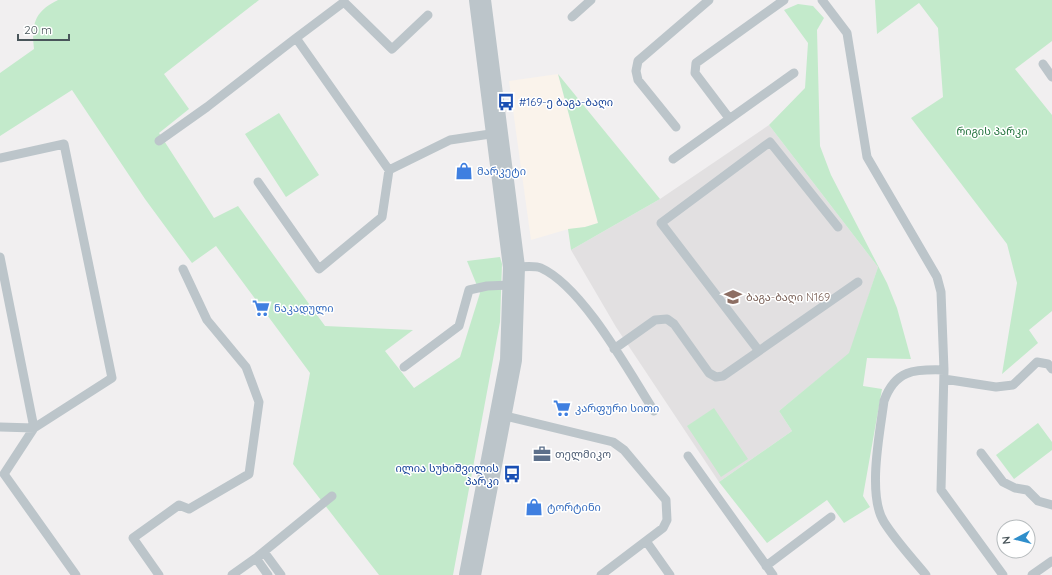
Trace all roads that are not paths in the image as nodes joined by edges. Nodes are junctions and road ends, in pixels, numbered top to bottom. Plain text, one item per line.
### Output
1 (480, 0) edge
2 (591, 0) edge
3 (709, 0) edge
4 (784, 0) edge
5 (822, 0) edge
6 (344, 1) edge
7 (428, 15) dead end
8 (572, 17) dead end
9 (296, 38) junction
10 (1042, 64) dead end
11 (794, 72) dead end
12 (1052, 76) edge
13 (729, 118) junction
14 (676, 126) dead end
15 (497, 133) junction
16 (159, 141) dead end
17 (0, 158) edge
18 (673, 159) dead end
19 (389, 170) junction
20 (258, 182) dead end
21 (838, 227) dead end
22 (0, 257) edge
23 (183, 269) dead end
24 (514, 276) junction
25 (858, 282) dead end
26 (614, 350) junction
27 (759, 351) junction
28 (404, 367) dead end
29 (1052, 369) edge
30 (944, 374) junction
31 (654, 411) dead end
32 (501, 415) junction
33 (0, 427) edge
34 (34, 428) junction
35 (981, 453) dead end
36 (688, 456) dead end
37 (332, 496) dead end
38 (1052, 505) edge
39 (831, 517) dead end
40 (646, 541) junction
41 (264, 552) junction
42 (256, 558) junction
43 (1052, 561) edge
44 (766, 566) junction
45 (76, 575) edge
46 (159, 575) edge
47 (232, 575) edge
48 (268, 575) edge
49 (281, 575) edge
50 (470, 575) edge
51 (601, 575) edge
52 (670, 575) edge
53 (773, 575) edge
54 (926, 575) edge
55 (1003, 575) edge
56 (1032, 575) edge

1 - 15 street
2 - 8 lane
3 - 14 lane
4 - 13 lane
5 - 30 lane
6 - 7 lane
6 - 9 lane
9 - 16 lane
9 - 19 lane
10 - 12 lane
11 - 13 lane
13 - 18 lane
15 - 19 lane
15 - 24 street
17 - 34 lane
19 - 20 lane
21 - 27 lane
22 - 34 lane
23 - 46 lane
24 - 26 lane
24 - 28 lane
24 - 32 street
25 - 27 lane
26 - 27 lane
26 - 31 lane
29 - 30 lane
30 - 54 lane
30 - 55 lane
32 - 40 lane
32 - 50 street
33 - 34 lane
34 - 45 lane
35 - 38 lane
36 - 44 lane
37 - 41 lane
39 - 44 lane
40 - 51 lane
40 - 52 lane
41 - 42 lane
41 - 49 lane
42 - 47 lane
42 - 48 lane
43 - 56 lane
44 - 53 lane

